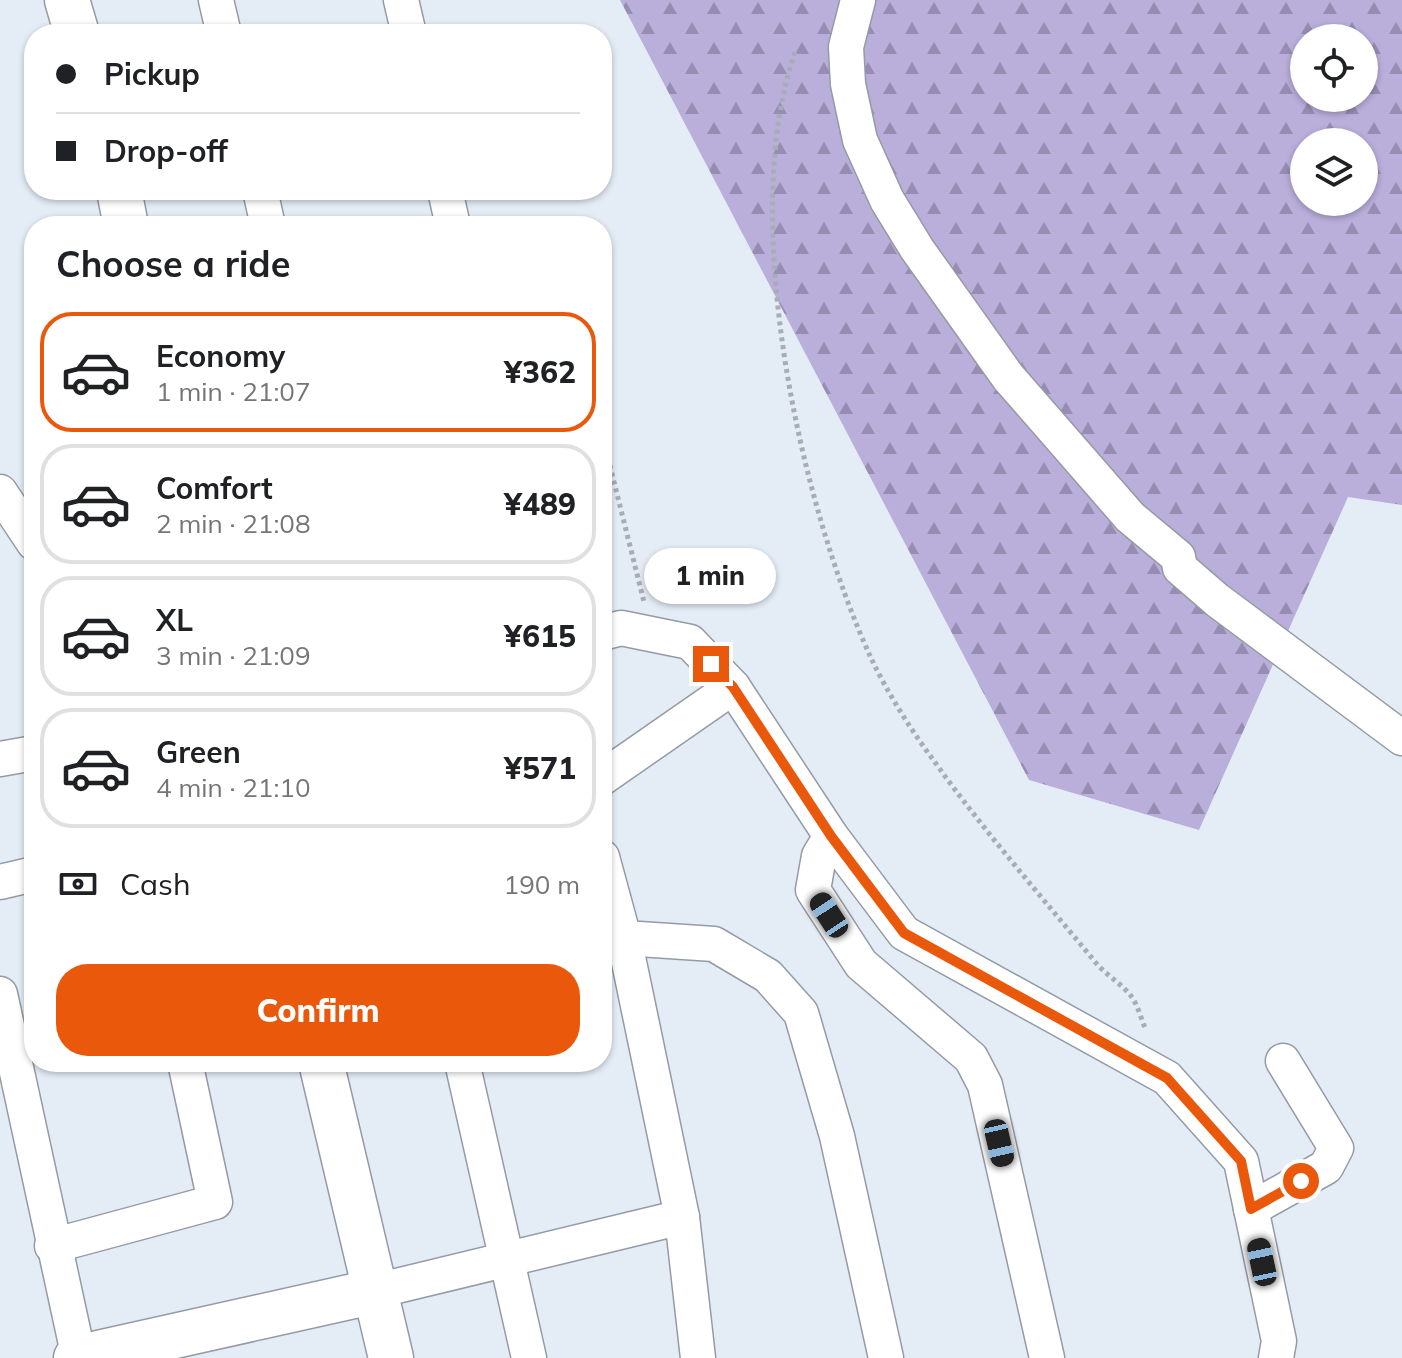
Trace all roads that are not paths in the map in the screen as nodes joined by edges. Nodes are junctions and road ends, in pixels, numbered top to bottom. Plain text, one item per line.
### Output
1 (67, 0) edge
2 (216, 0) edge
3 (401, 0) edge
4 (858, 0) edge
5 (74, 24) edge
6 (222, 24) edge
7 (407, 24) edge
8 (0, 492) edge
9 (24, 528) edge
10 (612, 630) edge
11 (733, 687) junction
12 (1402, 738) edge
13 (24, 755) edge
14 (0, 759) edge
15 (612, 771) edge
16 (831, 836) junction
17 (24, 876) edge
18 (0, 882) edge
19 (612, 894) edge
20 (624, 938) junction
21 (0, 994) edge
22 (1283, 1061) dead end
23 (187, 1072) edge
24 (323, 1072) edge
25 (464, 1072) edge
26 (1251, 1209) junction
27 (682, 1217) junction
28 (52, 1246) junction
29 (508, 1260) junction
30 (376, 1291) junction
31 (78, 1358) edge
32 (391, 1358) edge
33 (529, 1358) edge
34 (698, 1358) edge
35 (886, 1358) edge
36 (1047, 1358) edge
37 (1276, 1358) edge

1 - 5 street
2 - 6 street
3 - 7 street
4 - 12 street
8 - 9 street
10 - 11 street
11 - 15 street
11 - 16 street
13 - 14 street
16 - 26 street
16 - 36 street
17 - 18 street
19 - 20 street
20 - 27 street
20 - 35 street
21 - 28 street
22 - 26 street
23 - 28 street
24 - 30 street
25 - 29 street
26 - 37 street
27 - 29 street
27 - 34 street
28 - 31 street
29 - 30 street
29 - 33 street
30 - 31 street
30 - 32 street

